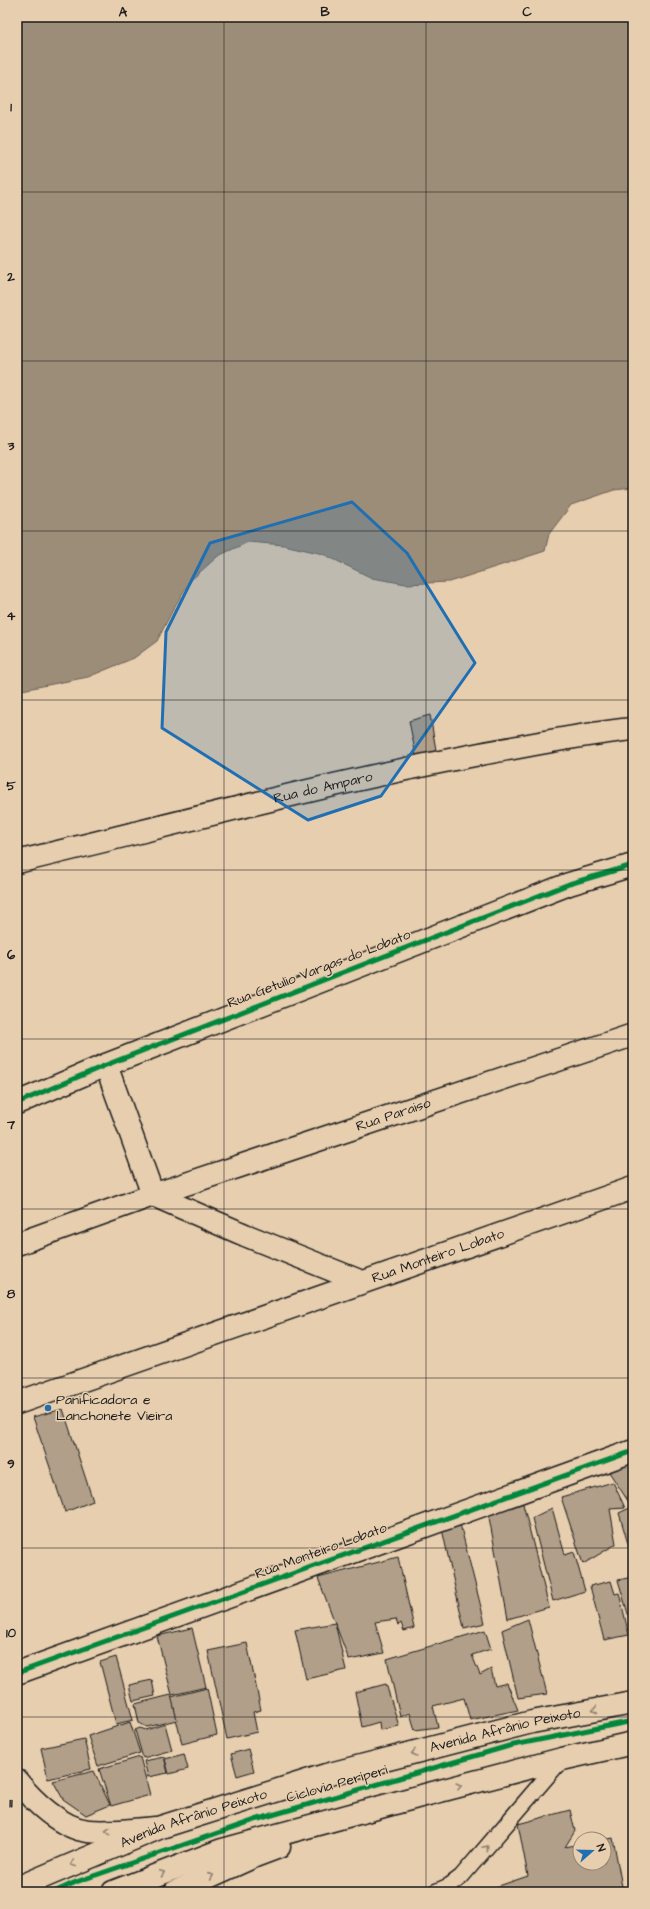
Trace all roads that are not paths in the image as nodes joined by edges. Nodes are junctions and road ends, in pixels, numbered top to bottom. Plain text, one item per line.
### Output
1 (633, 729) edge
2 (17, 862) edge
3 (633, 865) edge
4 (633, 1034) edge
5 (106, 1065) junction
6 (17, 1103) edge
7 (633, 1188) edge
8 (153, 1195) junction
9 (17, 1244) edge
10 (362, 1282) junction
11 (17, 1403) edge
12 (633, 1451) edge
13 (17, 1673) edge
14 (633, 1703) edge
15 (633, 1743) edge
16 (562, 1759) junction
17 (17, 1781) edge
18 (421, 1796) junction
19 (161, 1827) junction
20 (17, 1888) edge
21 (113, 1892) edge
22 (175, 1892) edge
23 (436, 1892) edge

1 - 2 street, Rua do Amparo
3 - 5 street, Rua Getulio Vargas do Lobato
4 - 8 street, Rua Paraiso
5 - 6 street, Rua Getulio Vargas do Lobato
5 - 8 street
7 - 10 street, Rua Monteiro Lobato
8 - 9 street, Rua Paraiso
8 - 10 street
10 - 11 street, Rua Monteiro Lobato
12 - 13 street, Rua Monteiro Lobato
14 -> 19 street, Avenida Afrânio Peixoto
15 - 16 street
18 -> 16 street
23 -> 16 lane
19 -> 17 street
21 -> 18 street
22 -> 18 street
19 -> 20 street, Avenida Afrânio Peixoto

